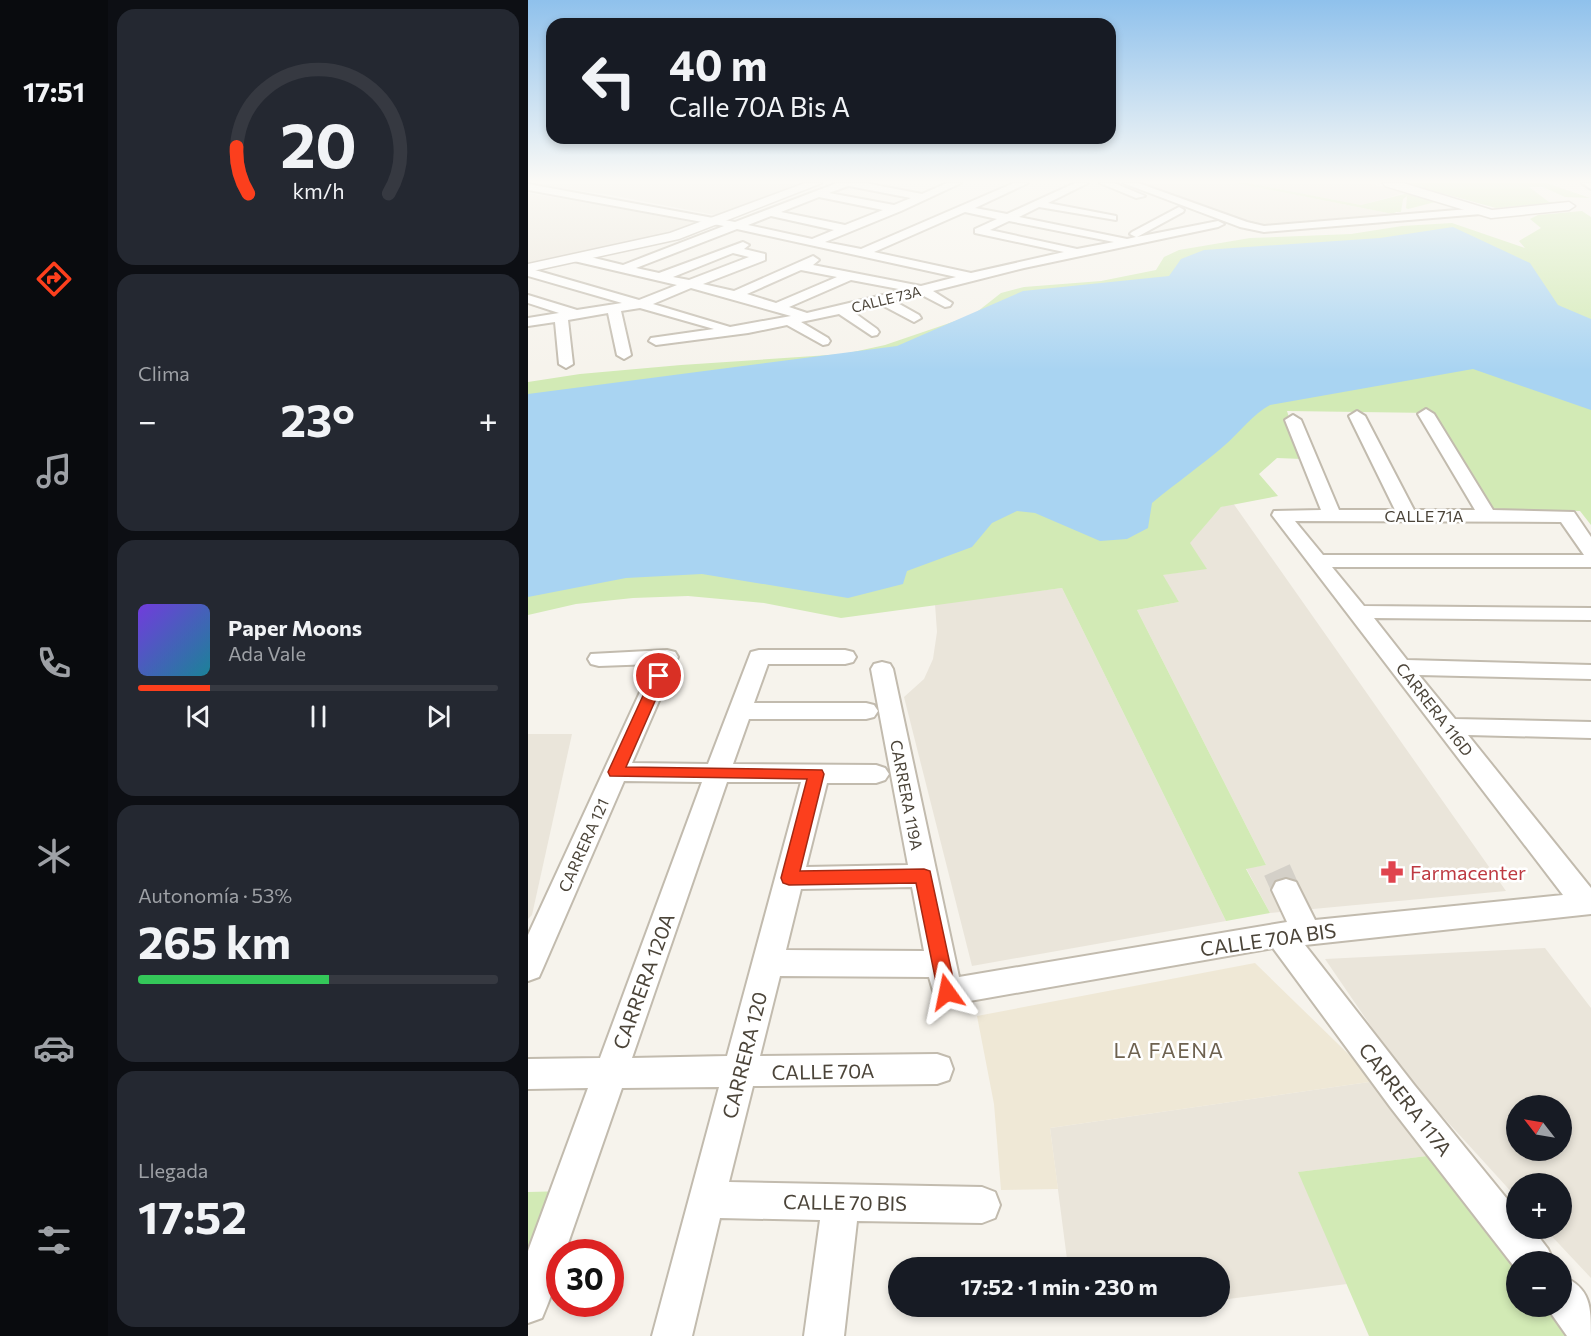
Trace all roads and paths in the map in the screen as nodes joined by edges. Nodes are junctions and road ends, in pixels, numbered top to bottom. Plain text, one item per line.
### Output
1 (635, 245) edge
2 (672, 245) edge
3 (741, 245) edge
4 (829, 245) edge
5 (880, 245) edge
6 (1021, 245) edge
7 (1043, 245) edge
8 (1151, 245) edge
9 (1112, 246) joint
10 (840, 248) junction
11 (1162, 248) dead end
12 (731, 249) junction
13 (1012, 250) dead end
14 (862, 253) junction
15 (1078, 253) junction
16 (1126, 255) dead end
17 (578, 258) junction
18 (1037, 262) junction
19 (1091, 262) dead end
20 (801, 266) junction
21 (623, 269) junction
22 (528, 270) edge
23 (1053, 271) dead end
24 (849, 276) junction
25 (969, 277) junction
26 (658, 278) junction
27 (691, 285) junction
28 (922, 290) junction
29 (735, 296) junction
30 (528, 299) edge
31 (883, 300) junction
32 (945, 303) dead end
33 (643, 305) junction
34 (777, 308) junction
35 (614, 309) junction
36 (841, 310) junction
37 (580, 315) junction
38 (807, 316) junction
39 (561, 318) junction
40 (914, 318) dead end
41 (788, 320) junction
42 (528, 322) edge
43 (748, 328) junction
44 (734, 331) junction
45 (872, 332) dead end
46 (823, 341) dead end
47 (756, 345) dead end
48 (624, 355) dead end
49 (566, 364) dead end
50 (1426, 414) dead end
51 (1357, 416) dead end
52 (1293, 420) dead end
53 (1281, 515) joint
54 (1332, 515) junction
55 (1407, 515) junction
56 (1487, 516) junction
57 (1591, 550) edge
58 (1318, 561) junction
59 (1591, 561) edge
60 (1358, 612) junction
61 (1591, 614) edge
62 (845, 657) dead end
63 (599, 659) dead end
64 (1402, 667) junction
65 (882, 669) dead end
66 (1591, 672) edge
67 (739, 711) junction
68 (866, 711) dead end
69 (1449, 727) junction
70 (1591, 730) edge
71 (616, 772) junction
72 (717, 773) junction
73 (816, 774) junction
74 (876, 774) dead end
75 (924, 876) junction
76 (789, 878) junction
77 (1286, 890) tunnel mouth
78 (1589, 903) edge
79 (1294, 934) junction
80 (768, 963) junction
81 (528, 967) edge
82 (944, 978) junction
83 (937, 1069) dead end
84 (740, 1072) junction
85 (610, 1073) junction
86 (528, 1074) edge
87 (707, 1200) junction
88 (841, 1202) junction
89 (982, 1205) dead end
90 (1526, 1251) edge
91 (528, 1304) edge
92 (1572, 1310) edge
93 (672, 1336) edge
94 (824, 1336) edge
95 (1590, 1336) edge

1 - 17 street
2 - 21 street
3 - 12 street
4 - 10 street
5 - 14 street
6 - 13 street
7 - 15 street
8 - 11 street
9 - 15 street, CALLE 73A
9 - 16 street
10 - 14 street
10 - 20 street
12 - 26 street
12 - 27 street
14 - 25 street
15 - 18 street, CALLE 73A
15 - 19 street
17 - 21 street
17 - 22 street
18 - 23 street
18 - 25 street, CALLE 73A
20 - 24 street
20 - 29 street
21 - 26 street
22 - 33 street
24 - 28 street
24 - 34 street
25 - 28 street, CALLE 73A
26 - 27 street
27 - 29 street
27 - 33 street
28 - 31 street, CALLE 73A
28 - 32 street
29 - 34 street
30 - 37 street
31 - 36 street, CALLE 73A
31 - 40 street
33 - 35 street
33 - 44 street
33 - 44 street, CALLE 73A
34 - 38 street
35 - 37 street
35 - 48 street
36 - 38 street, CALLE 73A
36 - 45 street
37 - 39 street
38 - 41 street, CALLE 73A
39 - 42 street
39 - 49 street
41 - 43 street, CALLE 73A
41 - 46 street
43 - 44 street, CALLE 73A
43 - 47 street
50 - 56 street
51 - 55 street
52 - 54 street
53 - 54 street, CALLE 71A
53 - 58 street, CARRERA 116D
54 - 55 street, CALLE 71A
55 - 56 street, CALLE 71A
56 - 57 street, CALLE 71A
58 - 59 street
58 - 60 street, CARRERA 116D
60 - 61 street
60 - 64 street, CARRERA 116D
62 - 67 street, CARRERA 120A
63 - 71 street, CARRERA 121
64 - 66 street
64 - 69 street, CARRERA 116D
65 - 75 street, CARRERA 119A
67 - 68 street
67 - 72 street, CARRERA 120A
69 - 70 street
69 - 78 street, CARRERA 116D
71 - 72 street
71 - 81 street, CARRERA 121
72 - 73 street
72 - 85 street, CARRERA 120A
73 - 74 street
73 - 76 street, CARRERA 120
75 - 76 street
75 - 82 street, CARRERA 119A
76 - 80 street, CARRERA 120
77 - 79 street, CARRERA 117A
78 - 79 street, CALLE 70A BIS
79 - 82 street, CALLE 70A BIS
79 - 90 street, CARRERA 117A
80 - 82 street, CALLE 70A BIS
80 - 84 street, CARRERA 120
83 - 84 street, CALLE 70A
84 - 85 street, CALLE 70A
84 - 87 street, CARRERA 120
85 - 86 street, CALLE 70A
85 - 91 street, CARRERA 120A
87 - 88 street, CALLE 70 BIS
87 - 93 street, CARRERA 120
88 - 89 street, CALLE 70 BIS
88 - 94 street
92 - 95 street

